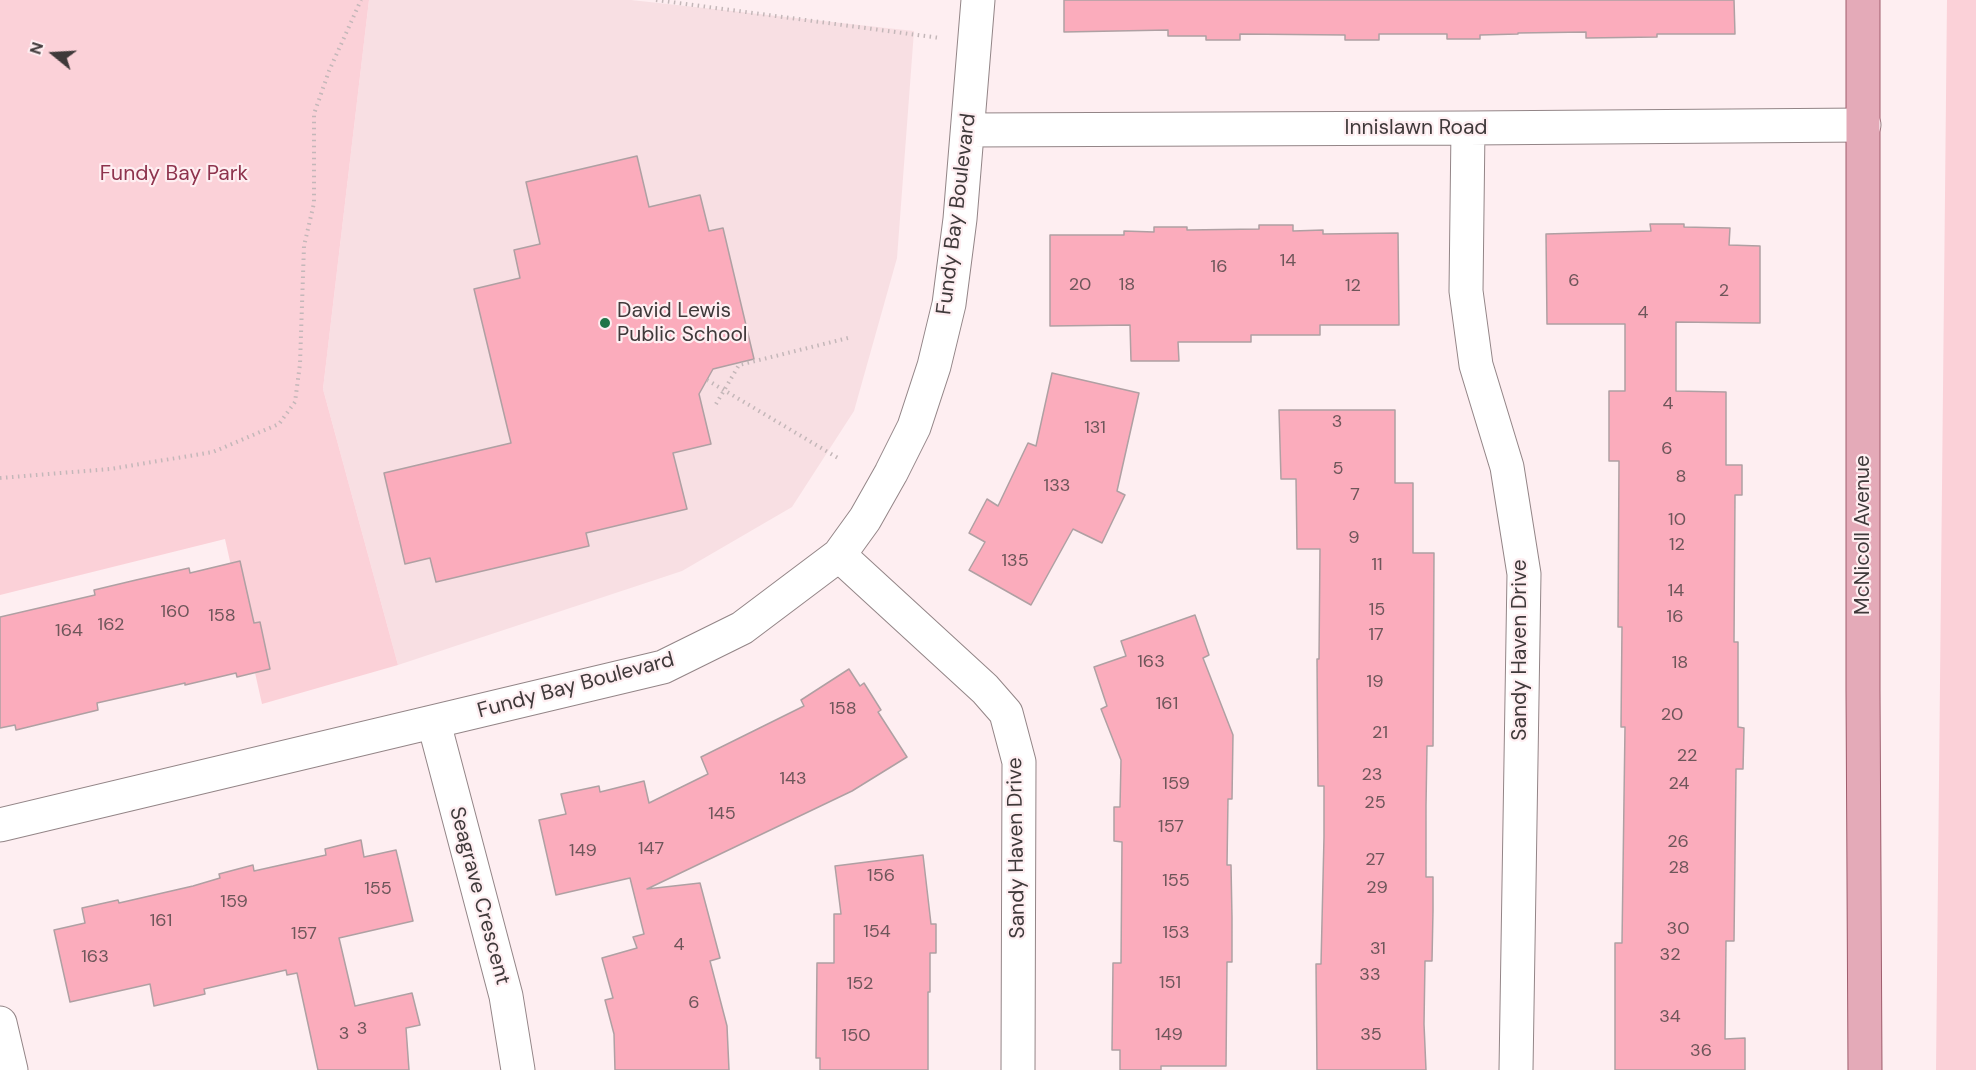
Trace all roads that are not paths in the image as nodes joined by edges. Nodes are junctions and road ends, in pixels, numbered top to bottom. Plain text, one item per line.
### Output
1 (978, 0) edge
2 (1863, 0) edge
3 (1864, 125) junction
4 (1468, 128) junction
5 (968, 129) junction
6 (839, 555) junction
7 (434, 723) junction
8 (0, 825) edge
9 (0, 1023) edge
10 (11, 1070) edge
11 (518, 1070) edge
12 (1018, 1070) edge
13 (1516, 1070) edge
14 (1865, 1070) edge

1 - 5 street, Fundy Bay Boulevard
2 - 3 main road, McNicoll Avenue
3 - 4 street, Innislawn Road
3 - 14 main road, McNicoll Avenue
4 - 5 street, Innislawn Road
4 - 13 street, Sandy Haven Drive
5 - 6 street, Fundy Bay Boulevard
6 - 7 street, Fundy Bay Boulevard
6 - 12 street, Sandy Haven Drive
7 - 8 street, Fundy Bay Boulevard
7 - 11 street, Seagrave Crescent
9 - 10 street

